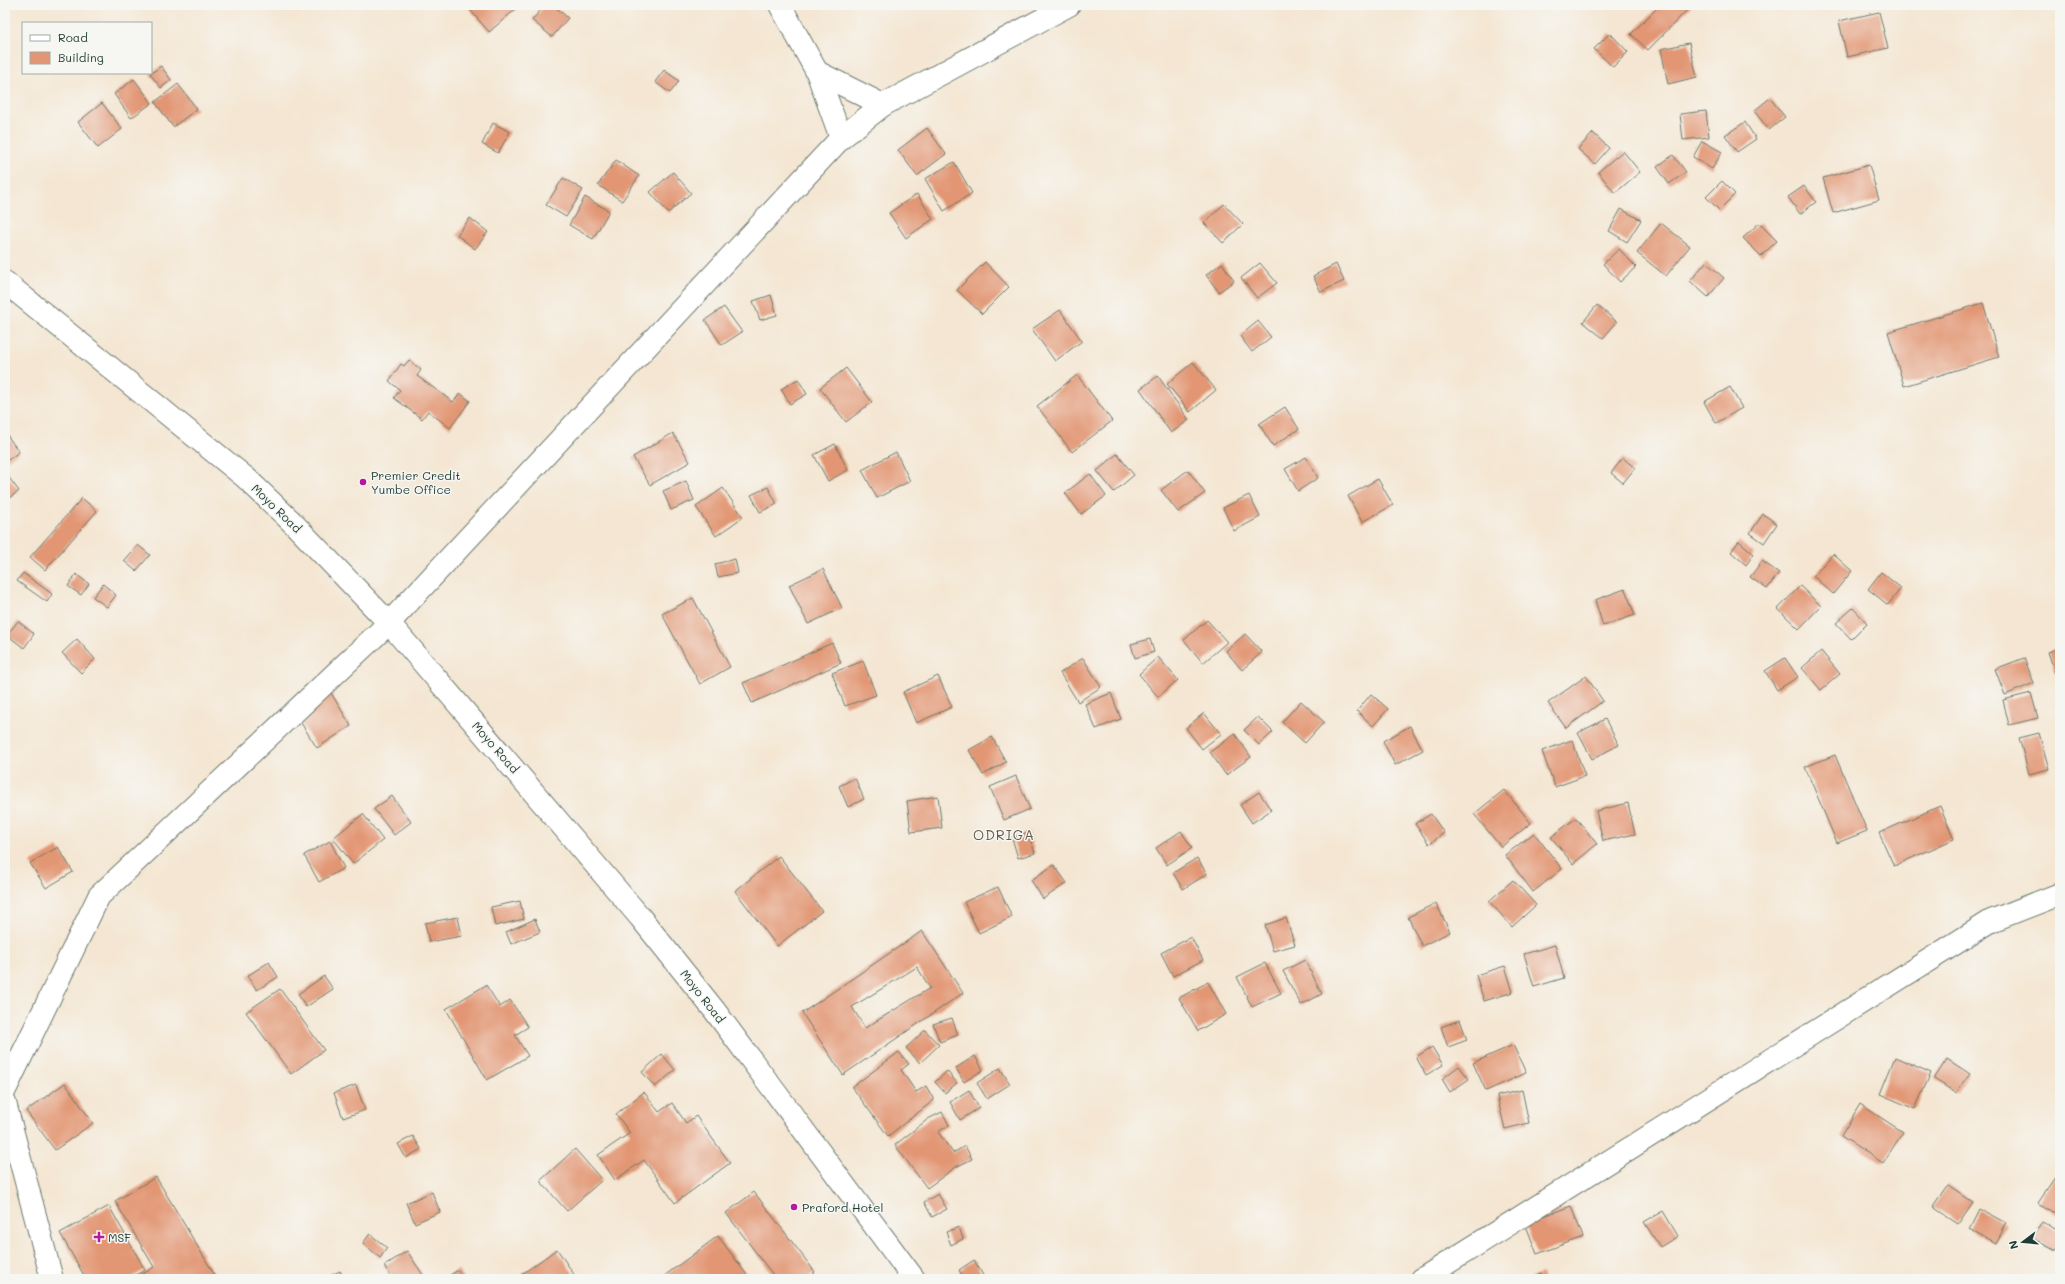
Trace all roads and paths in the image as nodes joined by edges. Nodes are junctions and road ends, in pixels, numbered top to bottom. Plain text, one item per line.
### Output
1 (780, 5) edge
2 (1069, 5) edge
3 (817, 72) junction
4 (884, 105) junction
5 (841, 138) junction
6 (5, 282) edge
7 (389, 623) junction
8 (2060, 894) edge
9 (5, 1090) edge
10 (5, 1103) edge
11 (1427, 1277) edge
12 (52, 1279) edge
13 (914, 1279) edge

1 - 3 street
2 - 4 street
3 - 4 street
3 - 5 street
4 - 5 street
5 - 7 street
6 - 7 street, Moyo Road
7 - 9 street
7 - 13 street, Moyo Road
8 - 11 street
10 - 12 street

